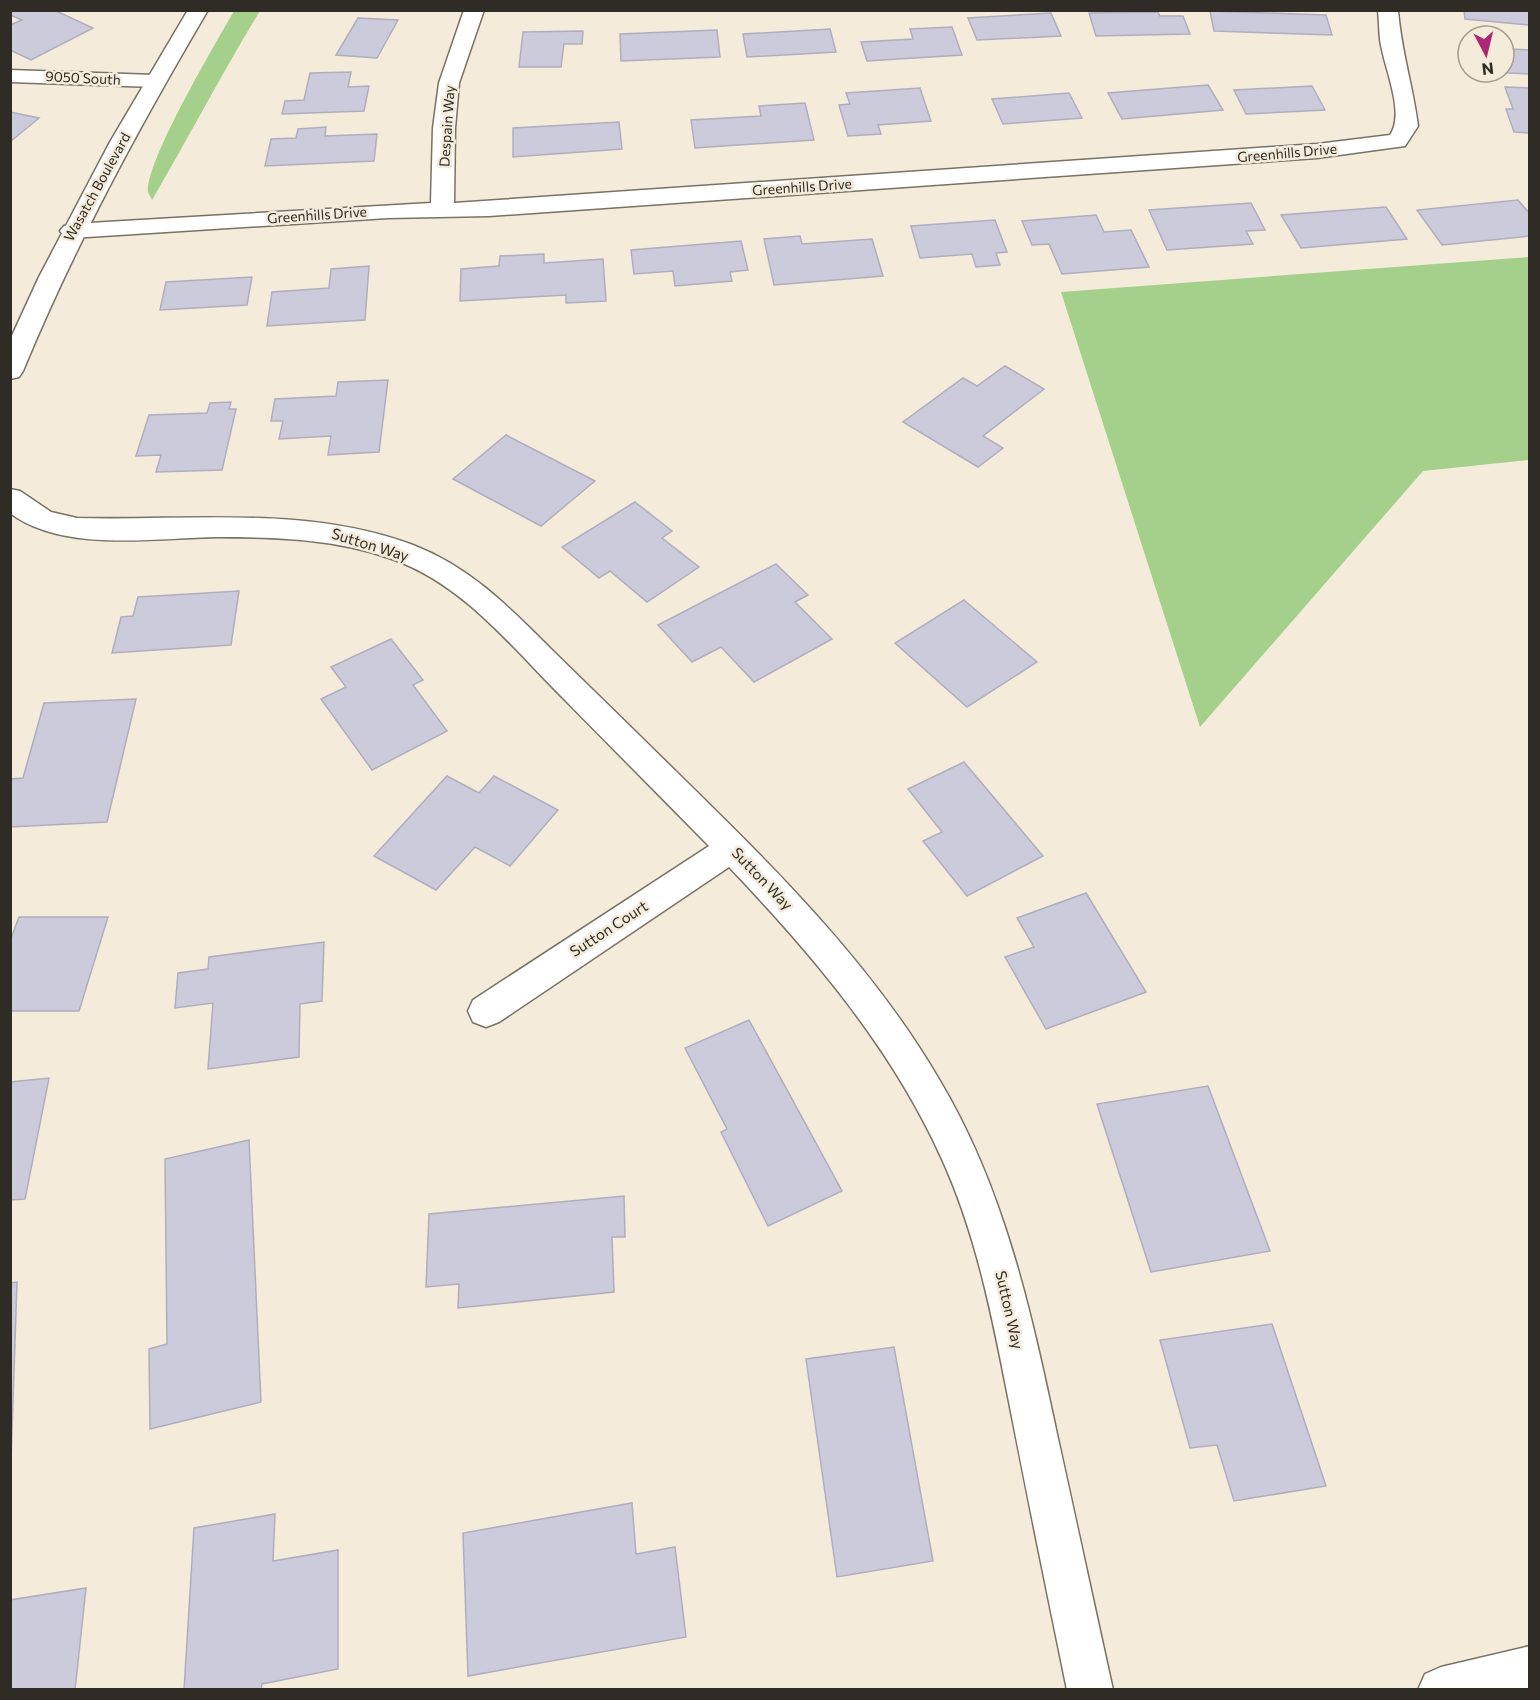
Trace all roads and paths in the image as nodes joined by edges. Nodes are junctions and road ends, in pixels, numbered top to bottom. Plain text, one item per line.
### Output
1 (198, 10) edge
2 (474, 10) edge
3 (1388, 10) edge
4 (10, 76) edge
5 (155, 81) junction
6 (442, 210) junction
7 (72, 231) junction
8 (10, 370) edge
9 (10, 498) edge
10 (732, 848) junction
11 (486, 1011) dead end
12 (1530, 1669) edge
13 (1090, 1689) edge
14 (1441, 1689) edge

1 - 5 street, Wasatch Boulevard
2 - 6 street, Despain Way
3 - 6 street, Greenhills Drive
4 - 5 street, 9050 South
5 - 7 street, Wasatch Boulevard
6 - 7 street, Greenhills Drive
7 - 8 street, Wasatch Boulevard
9 - 10 street, Sutton Way
10 - 11 street, Sutton Court
10 - 13 street, Sutton Way
12 - 14 street

